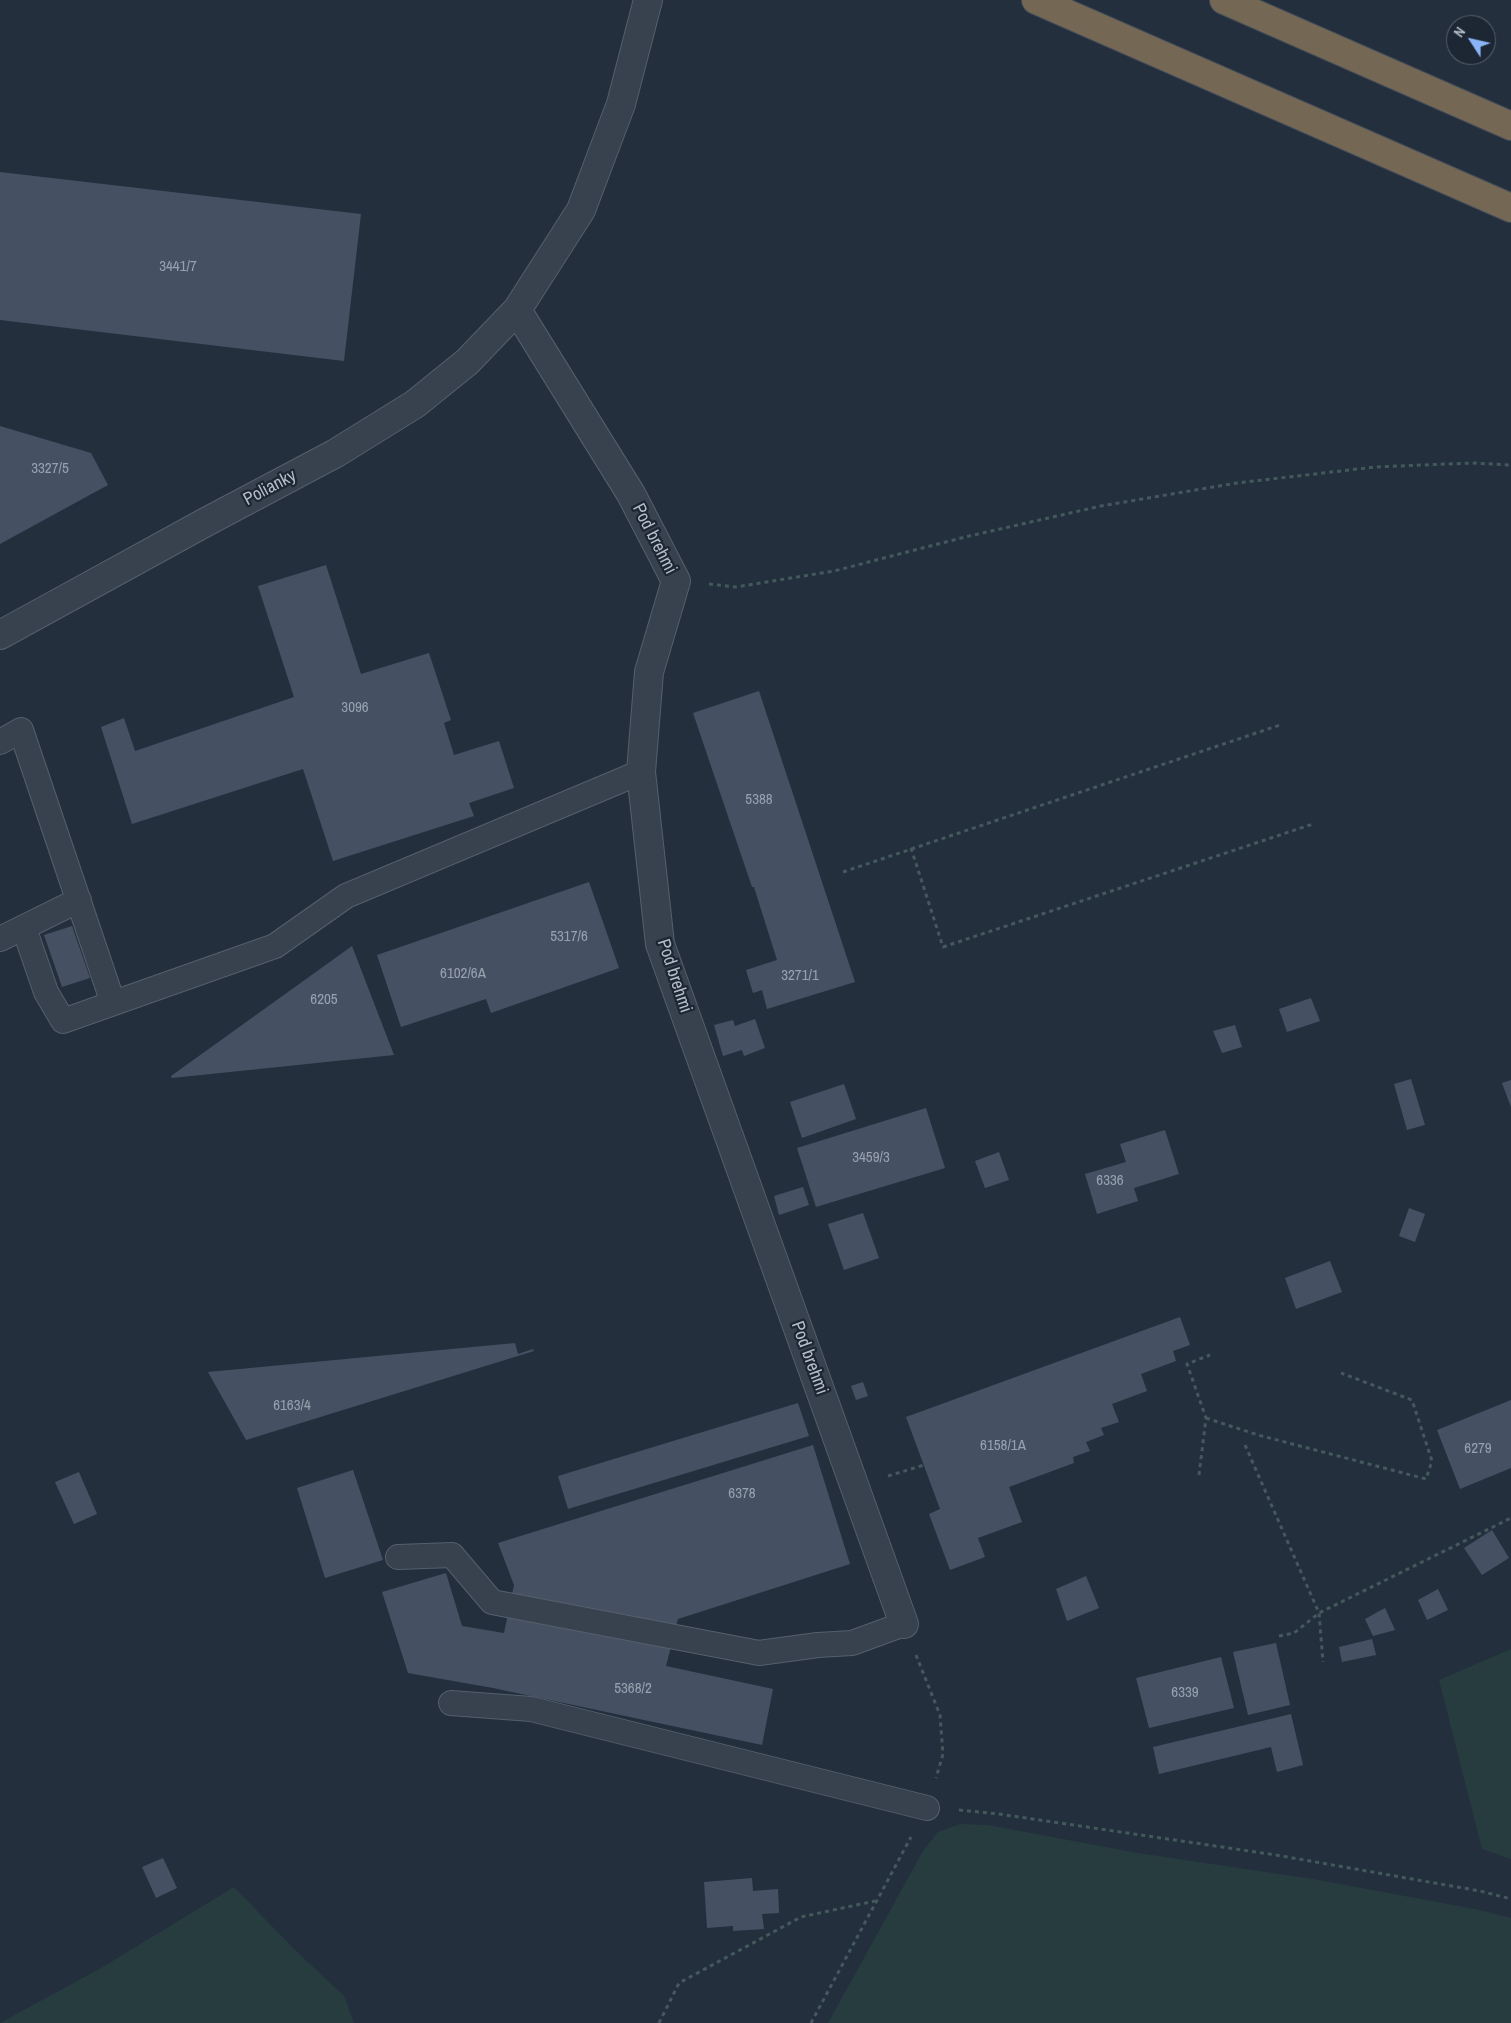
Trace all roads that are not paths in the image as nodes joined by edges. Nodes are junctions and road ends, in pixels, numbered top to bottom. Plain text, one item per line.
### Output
1 (648, 0) edge
2 (1036, 0) edge
3 (1224, 0) edge
4 (1511, 126) edge
5 (1511, 208) edge
6 (517, 310) junction
7 (0, 635) edge
8 (0, 742) edge
9 (641, 772) junction
10 (79, 900) junction
11 (24, 928) junction
12 (0, 939) edge
13 (113, 1003) junction
14 (398, 1557) dead end
15 (904, 1624) joint
16 (452, 1703) dead end
17 (927, 1808) road end

1 - 6 street, Polianky
2 - 5 highway
3 - 4 highway
6 - 7 street, Polianky
6 - 9 street, Pod brehmi
8 - 10 lane
9 - 13 lane
9 - 15 street, Pod brehmi
10 - 11 lane
10 - 13 lane
11 - 12 lane
11 - 13 lane
14 - 15 lane
16 - 17 lane

